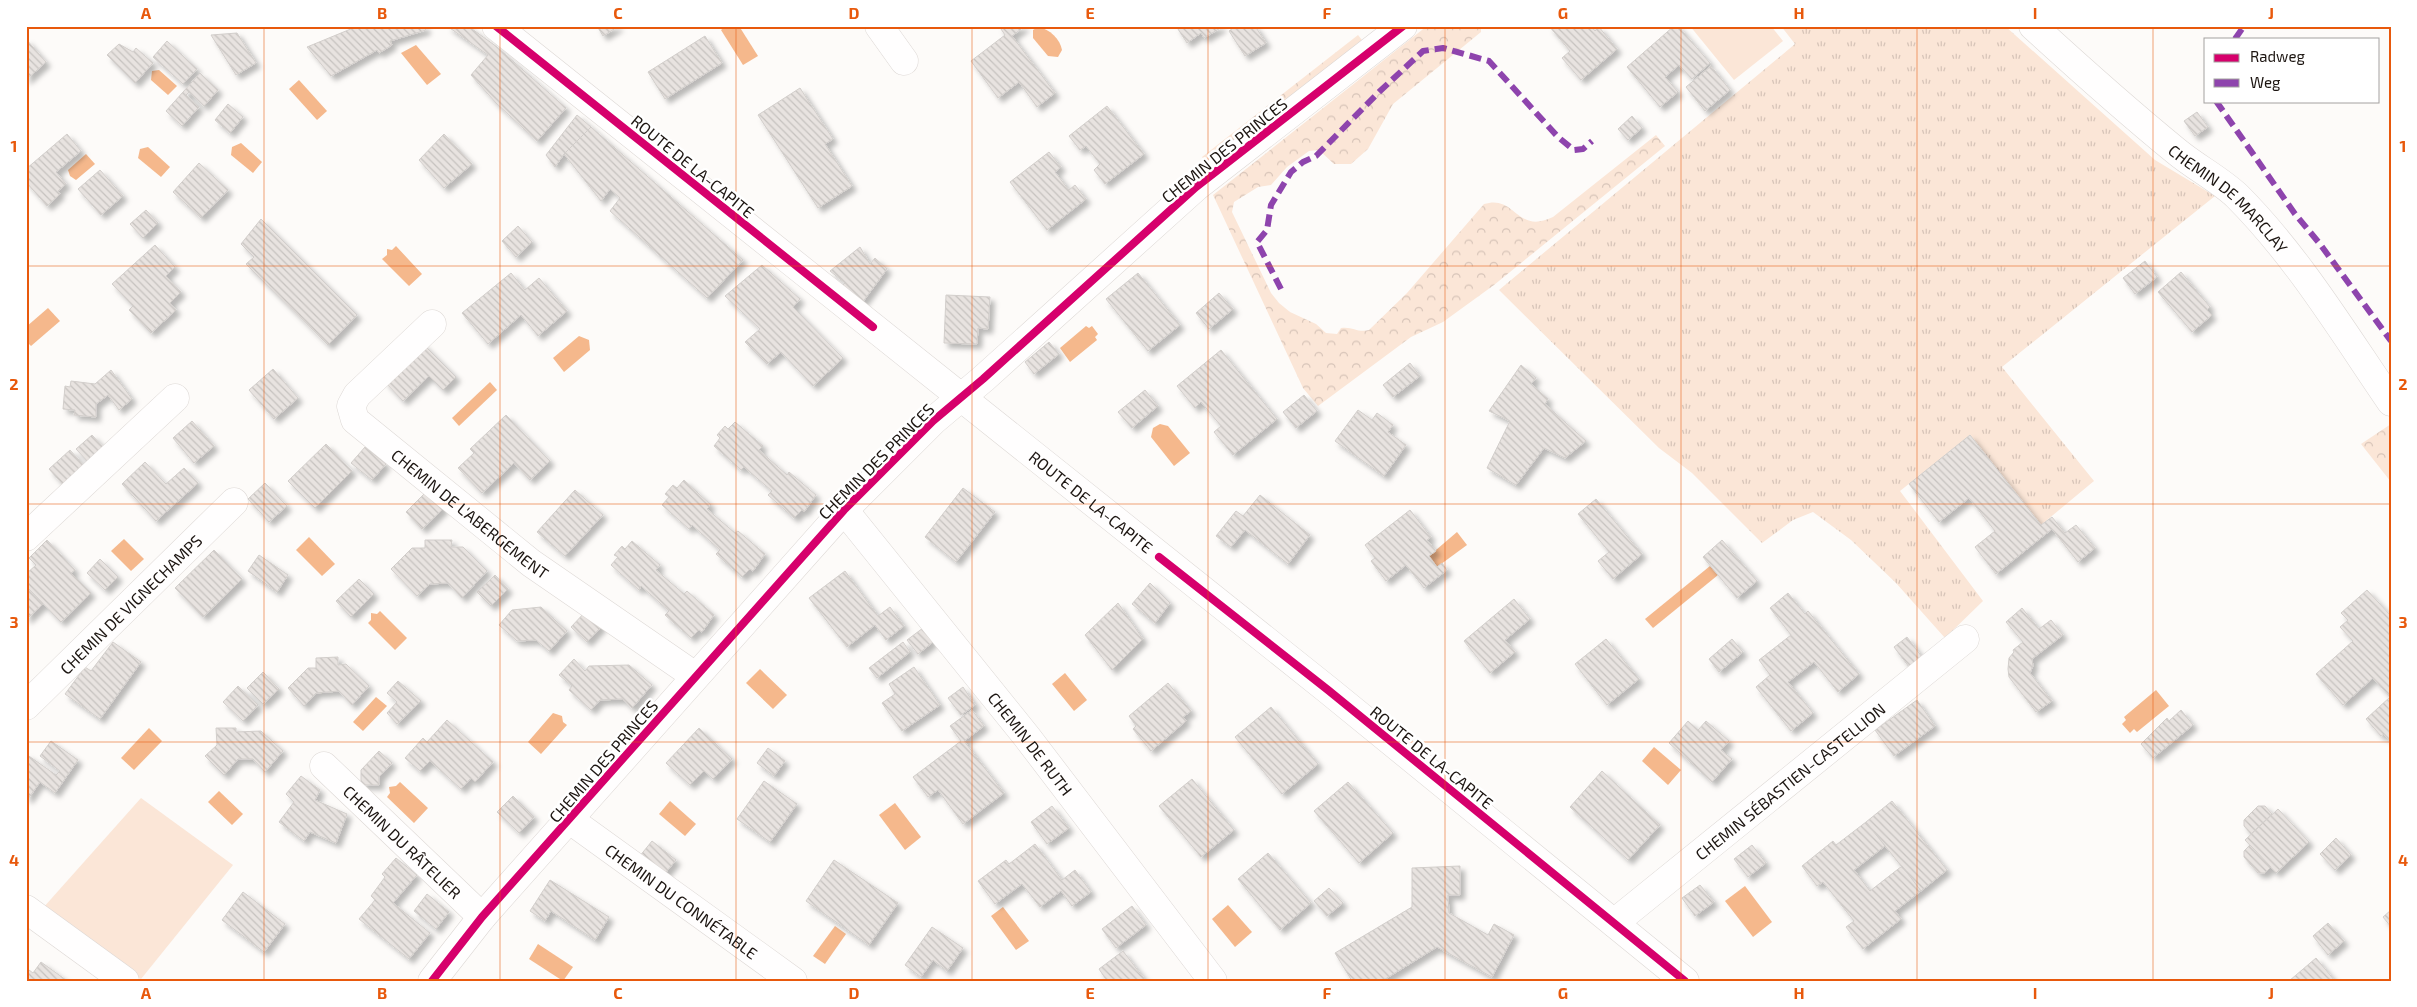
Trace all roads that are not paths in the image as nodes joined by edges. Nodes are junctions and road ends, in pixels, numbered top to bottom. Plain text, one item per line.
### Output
1 (496, 26) edge
2 (879, 26) edge
3 (1403, 26) edge
4 (2033, 26) edge
5 (904, 61) dead end
6 (432, 324) dead end
7 (960, 397) junction
8 (175, 398) dead end
9 (2391, 402) edge
10 (234, 502) dead end
11 (844, 510) junction
12 (26, 536) edge
13 (1965, 639) dead end
14 (696, 676) junction
15 (26, 706) edge
16 (324, 766) dead end
17 (570, 820) junction
18 (26, 909) edge
19 (482, 917) junction
20 (1614, 923) junction
21 (125, 981) edge
22 (432, 981) edge
23 (793, 981) edge
24 (1213, 981) edge
25 (1685, 981) edge

1 - 7 street, ROUTE DE LA-CAPITE
2 - 5 street
3 - 7 street, CHEMIN DES PRINCES
4 - 9 street, CHEMIN DE MARCLAY
6 - 14 street, CHEMIN DE L'ABERGEMENT
7 - 11 street, CHEMIN DES PRINCES
7 - 20 street, ROUTE DE LA-CAPITE
8 - 12 street
10 - 15 street, CHEMIN DE VIGNECHAMPS
11 - 14 street, CHEMIN DES PRINCES
11 - 24 street, CHEMIN DE RUTH
13 - 20 street, CHEMIN SÉBASTIEN-CASTELLION
14 - 17 street, CHEMIN DES PRINCES
16 - 19 street, CHEMIN DU RÂTELIER
17 - 19 street, CHEMIN DES PRINCES
17 - 23 street, CHEMIN DU CONNÉTABLE
18 - 21 street
19 - 22 street, CHEMIN DES PRINCES
20 - 25 street, ROUTE DE LA-CAPITE

